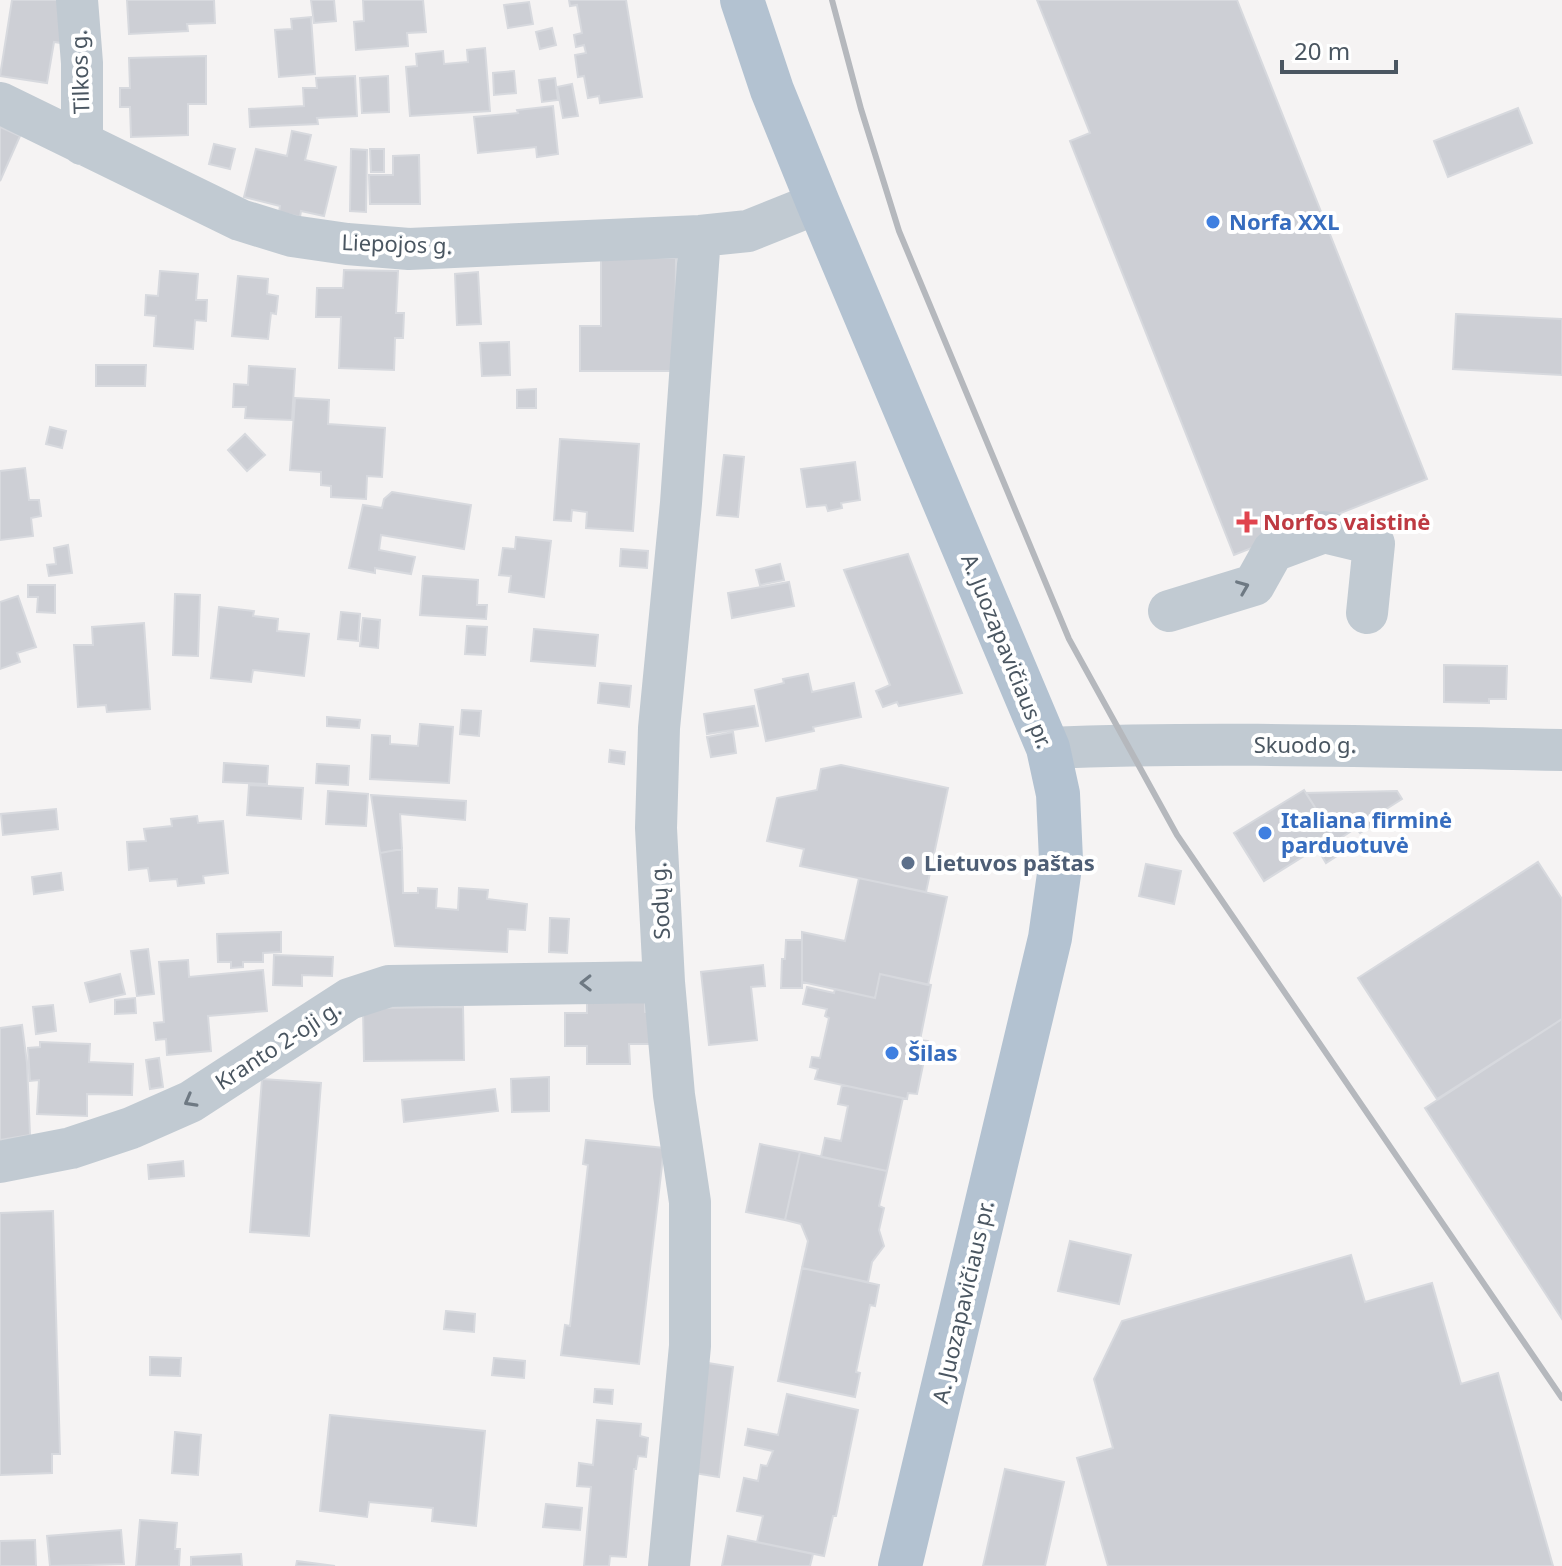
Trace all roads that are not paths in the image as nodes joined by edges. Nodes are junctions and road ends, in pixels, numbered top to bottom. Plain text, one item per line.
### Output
1 (77, 0) edge
2 (742, 0) edge
3 (0, 103) edge
4 (82, 144) junction
5 (818, 203) junction
6 (700, 236) junction
7 (1169, 611) dead end
8 (1367, 613) dead end
9 (1048, 748) junction
10 (1562, 750) edge
11 (664, 982) junction
12 (0, 1162) edge
13 (669, 1566) edge
14 (900, 1566) edge

1 - 4 street, Tilkos g.
2 - 5 main road, A. Juozapavičiaus pr.
3 - 4 street, Liepojos g.
4 - 6 street, Liepojos g.
5 - 6 street, Liepojos g.
5 - 9 main road, A. Juozapavičiaus pr.
6 - 11 street, Sodų g.
7 -> 8 street
9 - 10 street, Skuodo g.
9 - 14 main road, A. Juozapavičiaus pr.
11 -> 12 street, Kranto 2-oji g.
11 - 13 street, Sodų g.

